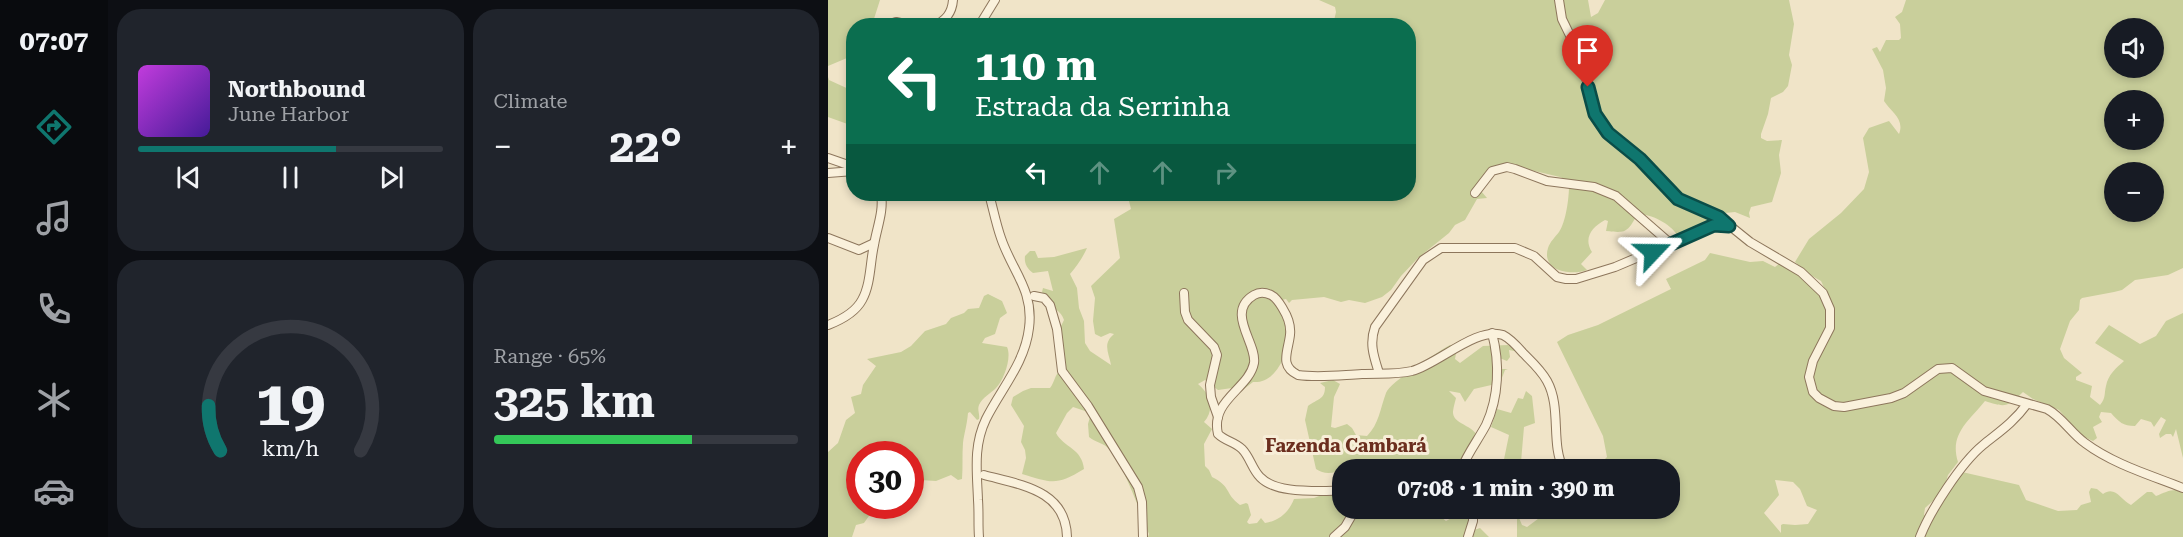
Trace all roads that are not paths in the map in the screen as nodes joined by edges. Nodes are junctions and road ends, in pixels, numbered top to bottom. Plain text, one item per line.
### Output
1 (953, 0) edge
2 (995, 0) edge
3 (1559, 0) edge
4 (945, 18) edge
5 (984, 18) edge
6 (828, 158) edge
7 (846, 166) edge
8 (846, 170) edge
9 (828, 173) edge
10 (1475, 193) dead end
11 (881, 201) edge
12 (991, 201) edge
13 (1701, 210) junction
14 (1719, 217) junction
15 (1713, 226) junction
16 (1729, 226) junction
17 (828, 238) edge
18 (874, 243) junction
19 (1671, 244) junction
20 (1184, 294) dead end
21 (1034, 296) dead end
22 (828, 325) edge
23 (1492, 333) junction
24 (1379, 373) junction
25 (2027, 404) junction
26 (1218, 417) junction
27 (1467, 459) edge
28 (1559, 459) edge
29 (984, 475) dead end
30 (2183, 488) edge
31 (1332, 491) edge
32 (1350, 519) edge
33 (1473, 519) edge
34 (979, 537) edge
35 (1067, 537) edge
36 (1143, 537) edge
37 (1334, 537) edge
38 (1468, 537) edge
39 (1920, 537) edge

1 - 4 street
2 - 5 street
3 - 13 street
6 - 7 street
8 - 9 street
10 - 19 street
11 - 18 street
12 - 34 street
13 - 14 street
13 - 15 street
14 - 15 street
14 - 16 street
15 - 16 street
15 - 19 street
16 - 25 street
17 - 18 street
18 - 22 street
19 - 24 street
20 - 26 street
21 - 36 street
23 - 24 street
23 - 27 street
23 - 28 street
24 - 26 street
25 - 30 street
25 - 39 street
26 - 31 street
29 - 35 street
32 - 37 street
33 - 38 street

